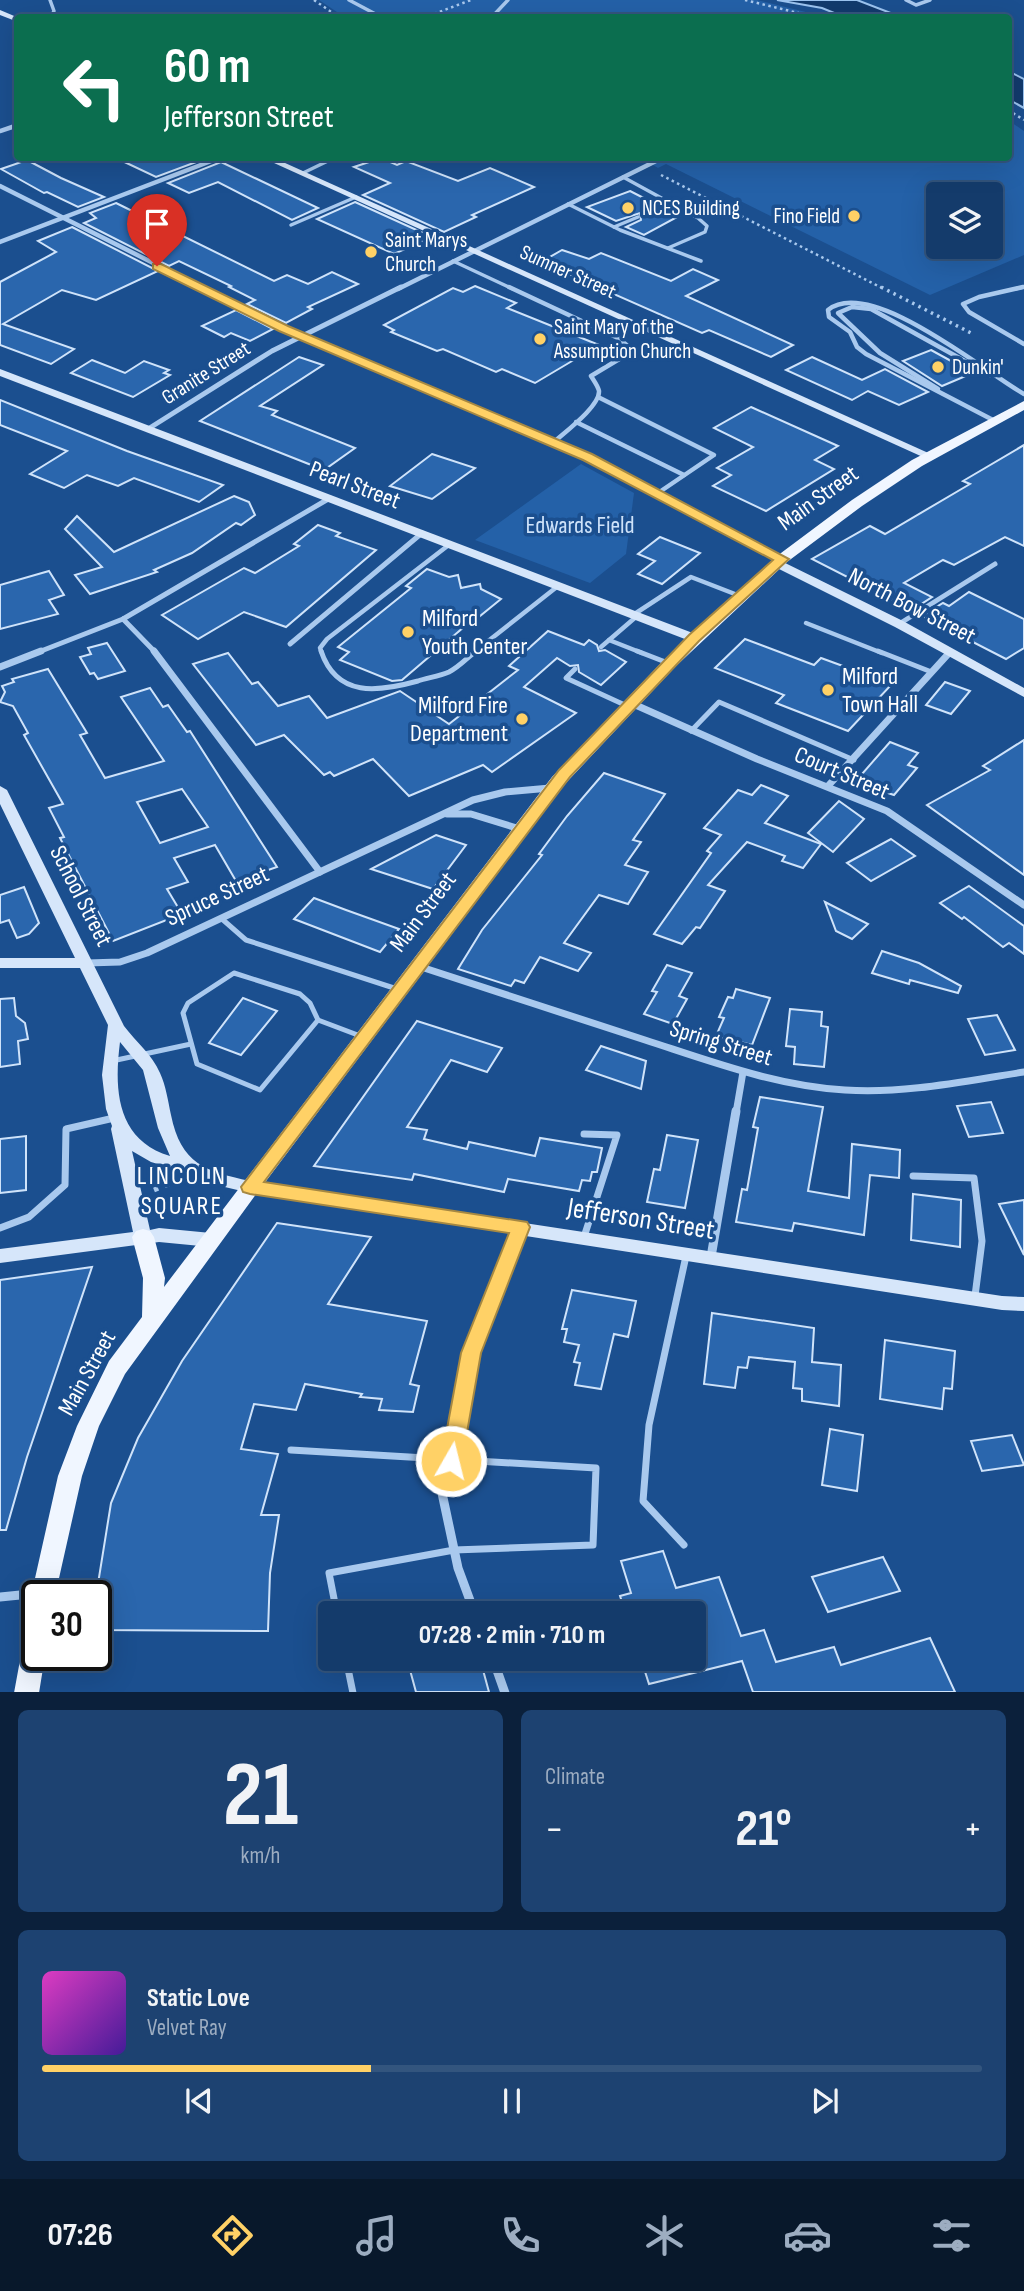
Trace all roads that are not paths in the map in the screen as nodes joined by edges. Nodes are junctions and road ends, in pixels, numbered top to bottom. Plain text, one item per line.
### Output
1 (349, 0) edge
2 (508, 0) edge
3 (906, 0) edge
4 (930, 0) edge
5 (375, 14) edge
6 (495, 14) edge
7 (211, 161) edge
8 (275, 161) edge
9 (328, 161) edge
10 (656, 161) edge
11 (303, 173) junction
12 (623, 177) junction
13 (0, 186) edge
14 (356, 197) junction
15 (568, 204) junction
16 (638, 217) dead end
17 (60, 218) junction
18 (292, 225) dead end
19 (614, 227) junction
20 (0, 242) edge
21 (668, 248) junction
22 (475, 251) junction
23 (453, 261) junction
24 (701, 261) dead end
25 (1024, 287) edge
26 (303, 336) junction
27 (1024, 344) edge
28 (0, 372) edge
29 (996, 378) junction
30 (941, 391) junction
31 (1024, 394) edge
32 (598, 397) junction
33 (1021, 409) edge
34 (993, 420) junction
35 (576, 422) junction
36 (148, 429) junction
37 (554, 442) junction
38 (929, 456) junction
39 (684, 475) junction
40 (658, 493) junction
41 (330, 498) junction
42 (422, 533) junction
43 (450, 544) junction
44 (779, 561) junction
45 (995, 564) dead end
46 (558, 586) junction
47 (740, 596) junction
48 (635, 616) junction
49 (123, 619) junction
50 (806, 623) dead end
51 (899, 624) junction
52 (694, 638) junction
53 (609, 640) junction
54 (290, 645) dead end
55 (601, 647) dead end
56 (950, 652) junction
57 (669, 664) junction
58 (0, 667) edge
59 (575, 669) dead end
60 (929, 671) junction
61 (1024, 693) edge
62 (629, 704) junction
63 (691, 731) junction
64 (853, 760) junction
65 (828, 786) junction
66 (553, 788) junction
67 (0, 790) edge
68 (439, 816) junction
69 (522, 830) junction
70 (320, 872) junction
71 (1024, 905) edge
72 (222, 919) junction
73 (0, 963) edge
74 (87, 963) junction
75 (418, 966) junction
76 (400, 990) junction
77 (318, 1020) junction
78 (115, 1026) junction
79 (364, 1037) junction
80 (191, 1044) junction
81 (142, 1055) junction
82 (109, 1062) junction
83 (743, 1072) junction
84 (1024, 1072) edge
85 (117, 1117) junction
86 (584, 1134) dead end
87 (188, 1166) junction
88 (913, 1176) dead end
89 (250, 1187) junction
90 (0, 1227) edge
91 (520, 1227) junction
92 (143, 1237) junction
93 (584, 1237) junction
94 (211, 1240) junction
95 (686, 1253) junction
96 (0, 1256) edge
97 (711, 1257) junction
98 (974, 1299) junction
99 (1024, 1304) edge
100 (152, 1319) junction
101 (292, 1450) dead end
102 (451, 1461) junction
103 (684, 1545) dead end
104 (454, 1550) junction
105 (46, 1580) edge
106 (21, 1596) edge
107 (0, 1597) edge
108 (334, 1601) edge
109 (470, 1601) edge
110 (30, 1671) edge
111 (349, 1671) edge
112 (497, 1671) edge
113 (26, 1692) edge
114 (353, 1692) edge
115 (505, 1692) edge

1 - 5 lane
2 - 6 lane
3 - 4 lane
7 - 17 street
8 - 11 street, Sumner Street
9 - 11 lane
10 - 12 street, Granite Street
11 - 14 street, Sumner Street
12 - 15 street, Granite Street
12 - 21 lane
13 - 17 street
14 - 18 lane
14 - 22 street, Sumner Street
15 - 19 lane
15 - 22 street, Granite Street
16 - 19 lane
17 - 20 street
17 - 26 street
19 - 21 lane
21 - 24 lane
22 - 23 street, Granite Street
22 - 38 street, Sumner Street
23 - 26 street, Granite Street
23 - 32 lane
25 - 27 lane
26 - 36 street, Granite Street
26 - 37 street
28 - 36 street, Pearl Street
29 - 30 lane
29 - 30 lane
29 - 31 lane
30 - 34 lane
32 - 35 lane
32 - 39 lane
33 - 34 main road, Main Street
34 - 38 main road, Main Street
35 - 37 lane
35 - 39 lane
36 - 41 street, Pearl Street
37 - 40 street
38 - 44 main road, Main Street
39 - 40 lane
40 - 44 street
41 - 42 street, Pearl Street
41 - 49 street
42 - 43 street, Pearl Street
42 - 54 street
43 - 46 street, Pearl Street
43 - 46 lane
44 - 47 main road, Main Street
44 - 51 street, North Bow Street
45 - 51 street
46 - 48 street, Pearl Street
47 - 48 lane
47 - 52 main road, Main Street
48 - 52 street, Pearl Street
48 - 53 lane
49 - 58 street
49 - 70 street
50 - 60 lane
51 - 56 street, North Bow Street
52 - 57 main road, Main Street
53 - 55 lane
53 - 57 lane
56 - 60 street
56 - 61 street, North Bow Street
57 - 62 main road, Main Street
59 - 62 lane
60 - 64 street
62 - 63 street, Court Street
62 - 66 main road, Main Street
63 - 64 lane
63 - 65 street, Court Street
64 - 65 street
65 - 71 street, Court Street
66 - 68 street, Spruce Street
66 - 69 main road, Main Street
67 - 74 street, School Street
68 - 69 street, Spruce Street
68 - 70 street, Spruce Street
69 - 75 main road, Main Street
70 - 72 street, Spruce Street
72 - 74 street, Spruce Street
72 - 76 lane
73 - 74 street, Spruce Street
74 - 78 street, School Street
75 - 76 main road, Main Street
75 - 83 street, Spring Street
76 - 79 main road, Main Street
77 - 79 lane
77 - 80 lane
77 - 80 lane
78 - 81 street, School Street
78 - 82 street
79 - 89 main road, Main Street
80 - 81 lane
81 - 82 lane
81 - 87 street, School Street
82 - 85 street
83 - 84 street, Spring Street
83 - 97 street
85 - 87 street
85 - 90 lane
85 - 92 street
86 - 93 lane
87 - 89 street
88 - 98 lane
89 - 91 street, Jefferson Street
89 - 94 main road, Main Street
91 - 93 street, Jefferson Street
91 - 102 street
92 - 94 street
92 - 96 street
92 - 100 main road
93 - 95 street, Jefferson Street
94 - 100 main road, Main Street
95 - 97 street, Jefferson Street
95 - 103 lane
97 - 98 street, Jefferson Street
98 - 99 street, Jefferson Street
100 - 105 main road, Main Street
101 - 102 lane
102 - 104 street
102 - 104 lane
104 - 108 lane
104 - 109 street
106 - 107 street
110 - 113 main road
111 - 114 lane
112 - 115 street

